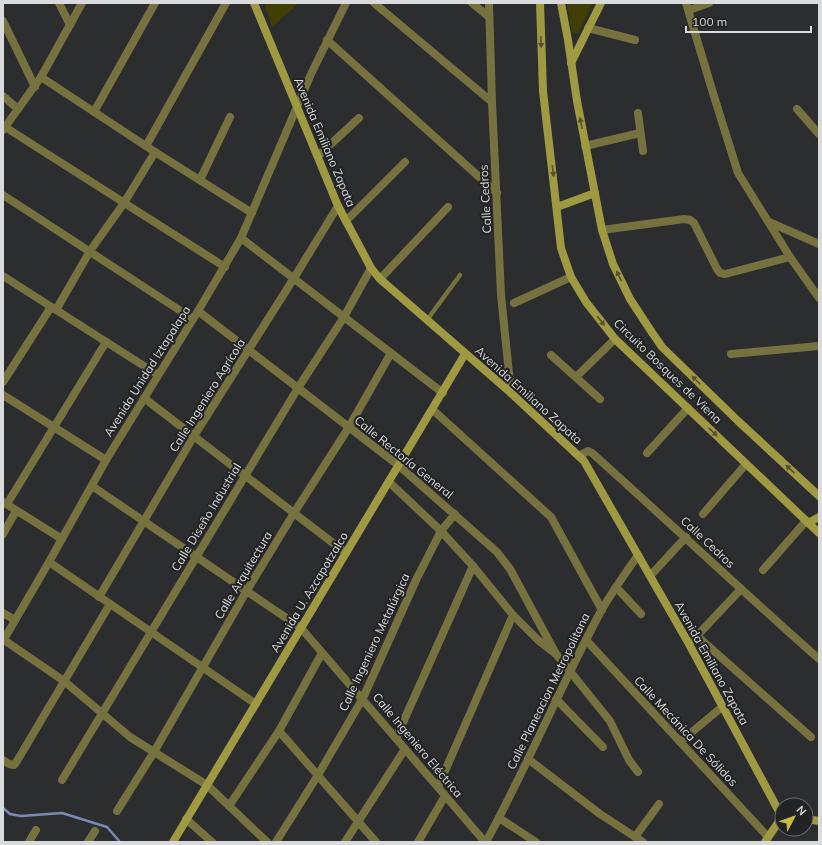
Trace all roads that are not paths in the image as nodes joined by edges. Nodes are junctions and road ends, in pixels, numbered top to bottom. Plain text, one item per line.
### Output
1 (59, 3) edge
2 (82, 3) edge
3 (155, 3) edge
4 (226, 3) edge
5 (254, 3) edge
6 (346, 3) edge
7 (374, 3) edge
8 (472, 3) edge
9 (489, 3) edge
10 (540, 3) edge
11 (561, 3) edge
12 (601, 3) edge
13 (709, 3) edge
14 (688, 7) edge
15 (489, 17) junction
16 (3, 21) edge
17 (70, 26) junction
18 (588, 28) junction
19 (327, 40) junction
20 (635, 40) dead end
21 (571, 64) junction
22 (41, 77) junction
23 (35, 87) junction
24 (3, 96) edge
25 (492, 102) junction
26 (297, 107) junction
27 (18, 109) junction
28 (797, 109) dead end
29 (94, 112) junction
30 (638, 113) dead end
31 (230, 117) dead end
32 (359, 118) dead end
33 (4, 128) edge
34 (640, 133) junction
35 (819, 134) edge
36 (146, 146) junction
37 (586, 146) junction
38 (643, 151) dead end
39 (155, 152) junction
40 (318, 156) junction
41 (405, 162) dead end
42 (200, 180) junction
43 (497, 193) junction
44 (594, 193) junction
45 (3, 195) edge
46 (124, 203) junction
47 (338, 206) junction
48 (448, 207) dead end
49 (557, 207) junction
50 (252, 213) junction
51 (346, 221) junction
52 (769, 222) junction
53 (602, 230) junction
54 (241, 238) junction
55 (819, 244) edge
56 (90, 251) junction
57 (790, 257) junction
58 (225, 267) junction
59 (371, 268) junction
60 (460, 275) dead end
61 (3, 276) edge
62 (571, 277) junction
63 (294, 278) junction
64 (380, 279) junction
65 (819, 298) edge
66 (514, 303) dead end
67 (53, 309) junction
68 (198, 311) junction
69 (344, 317) junction
70 (193, 319) junction
71 (427, 320) junction
72 (614, 339) junction
73 (106, 342) junction
74 (819, 346) edge
75 (248, 350) junction
76 (391, 353) junction
77 (466, 354) junction
78 (731, 354) dead end
79 (551, 355) dead end
80 (158, 375) junction
81 (576, 376) junction
82 (3, 382) edge
83 (298, 388) junction
84 (443, 393) junction
85 (511, 394) junction
86 (3, 395) edge
87 (144, 398) junction
88 (600, 399) dead end
89 (688, 408) junction
90 (432, 410) junction
91 (54, 427) junction
92 (349, 427) junction
93 (194, 436) junction
94 (647, 453) dead end
95 (579, 456) junction
96 (106, 460) junction
97 (746, 464) junction
98 (398, 465) junction
99 (245, 475) junction
100 (389, 482) junction
101 (92, 486) junction
102 (819, 496) edge
103 (5, 503) edge
104 (16, 511) junction
105 (294, 513) junction
106 (455, 514) junction
107 (703, 514) dead end
108 (819, 517) edge
109 (144, 522) junction
110 (807, 522) junction
111 (441, 531) junction
112 (819, 533) edge
113 (3, 534) edge
114 (686, 537) junction
115 (62, 539) junction
116 (346, 553) junction
117 (638, 555) junction
118 (196, 558) junction
119 (49, 562) junction
120 (473, 566) junction
121 (763, 570) dead end
122 (650, 576) junction
123 (616, 587) junction
124 (741, 589) junction
125 (246, 592) junction
126 (99, 597) junction
127 (110, 604) junction
128 (602, 610) junction
129 (3, 613) edge
130 (641, 614) dead end
131 (513, 615) junction
132 (15, 620) junction
133 (301, 628) junction
134 (151, 632) junction
135 (697, 636) junction
136 (3, 640) edge
137 (586, 640) junction
138 (689, 644) junction
139 (322, 653) junction
140 (556, 654) junction
141 (819, 659) edge
142 (202, 667) junction
143 (570, 671) junction
144 (64, 681) junction
145 (362, 698) junction
146 (556, 699) junction
147 (256, 704) junction
148 (722, 707) junction
149 (102, 713) junction
150 (280, 731) junction
151 (811, 736) dead end
152 (396, 738) junction
153 (680, 742) junction
154 (603, 747) dead end
155 (406, 749) junction
156 (154, 752) junction
157 (528, 759) junction
158 (3, 760) edge
159 (638, 772) dead end
160 (318, 775) junction
161 (62, 780) dead end
162 (207, 785) junction
163 (438, 787) junction
164 (445, 796) junction
165 (774, 802) edge
166 (659, 804) dead end
167 (229, 806) junction
168 (117, 811) dead end
169 (499, 818) junction
170 (186, 819) junction
171 (358, 821) junction
172 (774, 828) edge
173 (36, 830) dead end
174 (95, 831) dead end
175 (635, 836) junction
176 (766, 840) edge
177 (29, 842) edge
178 (88, 842) edge
179 (173, 842) edge
180 (212, 842) edge
181 (266, 842) edge
182 (276, 842) edge
183 (345, 842) edge
184 (376, 842) edge
185 (418, 842) edge
186 (486, 842) edge
187 (536, 842) edge
188 (643, 842) edge

1 - 17 street
2 - 17 street
3 - 29 street
4 - 36 street
5 - 26 street, Avenida Emiliano Zapata
6 - 19 street, Avenida Unidad Iztapalapa
7 - 25 street
8 - 15 street
9 - 15 street, Calle Cedros
10 -> 49 street, Circuito Bosques de Viena
11 - 21 street, Circuito Bosques de Viena
12 - 18 street
13 - 14 street
14 - 52 street
15 - 25 street, Calle Cedros
16 - 23 street
17 - 22 street
18 - 20 street
18 - 21 street
19 - 26 street, Avenida Unidad Iztapalapa
19 - 43 street
37 -> 21 street, Circuito Bosques de Viena
22 - 23 street
22 - 29 street
23 - 27 street
24 - 27 street
25 - 43 street, Calle Cedros
26 - 40 street, Avenida Emiliano Zapata
26 - 50 street, Avenida Unidad Iztapalapa
27 - 33 street
28 - 35 street
29 - 36 street
30 - 34 street
31 - 42 street
32 - 40 street
33 - 46 street
34 - 37 street
34 - 38 street
36 - 39 street
37 - 44 street, Circuito Bosques de Viena
39 - 42 street
39 - 46 street
40 - 47 street, Avenida Emiliano Zapata
41 - 51 street
42 - 50 street
43 - 85 street, Calle Cedros
44 - 49 street
44 - 53 street, Circuito Bosques de Viena
45 - 56 street
46 - 56 street
46 - 58 street
47 - 51 street, Avenida Emiliano Zapata
47 - 63 street, Calle Ingeniero Agrícola
48 - 64 street
49 - 62 street, Circuito Bosques de Viena
50 - 54 street, Avenida Unidad Iztapalapa
51 - 59 street, Avenida Emiliano Zapata
52 - 55 street
52 - 57 street
53 - 57 street
102 -> 53 street, Circuito Bosques de Viena
54 - 58 street, Avenida Unidad Iztapalapa
54 - 63 street
56 - 67 street
56 - 70 street
57 - 65 street
58 - 68 street, Avenida Unidad Iztapalapa
59 - 64 street, Avenida Emiliano Zapata
59 - 69 street, Calle Diseño Industrial
60 - 71 lane
61 - 67 street
62 - 66 street
62 -> 72 street, Circuito Bosques de Viena
63 - 69 street
63 - 75 street, Calle Ingeniero Agrícola
64 - 71 street, Avenida Emiliano Zapata
67 - 73 street
67 - 82 street
68 - 70 street, Avenida Unidad Iztapalapa
68 - 75 street, Calle Rectoría General
69 - 76 street
69 - 83 street, Calle Diseño Industrial
70 - 80 street, Avenida Unidad Iztapalapa
71 - 77 street, Avenida Emiliano Zapata
72 - 81 street
72 - 89 street, Circuito Bosques de Viena
73 - 80 street
73 - 91 street
74 - 78 street
75 - 83 street, Calle Rectoría General
75 - 93 street, Calle Ingeniero Agrícola
76 - 84 street
76 - 92 street, Calle Arquitectura
77 - 84 street, Avenida U. Azcapotzalco
77 - 85 street, Avenida Emiliano Zapata
79 - 81 street
80 - 87 street, Avenida Unidad Iztapalapa
81 - 88 street
83 - 92 street, Calle Rectoría General
83 - 99 street, Calle Diseño Industrial
84 - 90 street, Avenida U. Azcapotzalco
85 - 95 street, Avenida Emiliano Zapata
86 - 91 street
87 - 93 street
87 - 96 street, Avenida Unidad Iztapalapa
89 - 94 street
89 -> 97 street, Circuito Bosques de Viena
90 - 98 street, Avenida U. Azcapotzalco
90 - 128 street
91 - 96 street
91 - 103 street
92 - 98 street, Calle Rectoría General
92 - 105 street, Calle Arquitectura
93 - 99 street
93 - 109 street, Calle Ingeniero Agrícola
95 - 114 street, Calle Cedros
95 - 117 street, Avenida Emiliano Zapata
96 - 101 street, Avenida Unidad Iztapalapa
97 - 107 street
97 - 110 street, Circuito Bosques de Viena
98 - 100 street, Avenida U. Azcapotzalco
98 - 106 street, Calle Rectoría General
99 - 105 street
99 - 118 street, Calle Diseño Industrial
100 - 111 street
100 - 116 street, Avenida U. Azcapotzalco
101 - 109 street, Calle Ingeniero Eléctrica
101 - 115 street, Avenida Unidad Iztapalapa
103 - 104 street
104 - 113 street
104 - 115 street
105 - 116 street
105 - 125 street, Calle Arquitectura
106 - 111 street, Calle Ingeniero Metalúrgica
106 - 140 street, Calle Rectoría General
108 - 110 street
109 - 118 street, Calle Ingeniero Eléctrica
109 - 126 street, Calle Ingeniero Agrícola
110 - 112 street, Circuito Bosques de Viena
110 - 121 street
111 - 120 street
111 - 145 street, Calle Ingeniero Metalúrgica
114 - 122 street
114 - 124 street, Calle Cedros
115 - 119 street, Avenida Unidad Iztapalapa
116 - 133 street, Avenida U. Azcapotzalco
117 - 122 street, Avenida Emiliano Zapata
117 - 123 street, Calle Planeacion Metropolitana
118 - 125 street, Calle Ingeniero Eléctrica
118 - 134 street, Calle Diseño Industrial
119 - 126 street
119 - 132 street, Avenida Unidad Iztapalapa
120 - 131 street
120 - 152 street
122 - 138 street, Avenida Emiliano Zapata
123 - 128 street, Calle Planeacion Metropolitana
123 - 130 street
124 - 135 street
124 - 141 street, Calle Cedros
125 - 133 street, Calle Ingeniero Eléctrica
125 - 142 street, Calle Arquitectura
126 - 127 street
127 - 134 street
127 - 144 street
128 - 137 street, Calle Planeacion Metropolitana
129 - 132 street
131 - 140 street
131 - 163 street
132 - 136 street, Avenida Unidad Iztapalapa
133 - 139 street, Calle Ingeniero Eléctrica
133 - 147 street, Avenida U. Azcapotzalco
134 - 142 street
134 - 149 street, Calle Diseño Industrial
135 - 138 street
135 - 151 street
136 - 144 street
137 - 143 street, Calle Planeacion Metropolitana
137 - 153 street, Calle Mecánica De Sólidos
138 - 148 street, Avenida Emiliano Zapata
139 - 145 street, Calle Ingeniero Eléctrica
139 - 150 street
140 - 143 street
142 - 147 street
142 - 156 street, Calle Arquitectura
143 - 146 street, Calle Planeacion Metropolitana
143 - 159 street
144 - 149 street
144 - 158 street
145 - 152 street, Calle Ingeniero Eléctrica
145 - 160 street, Calle Ingeniero Metalúrgica
146 - 154 street
146 - 157 street, Calle Planeacion Metropolitana
147 - 162 street, Avenida U. Azcapotzalco
148 - 153 street
148 - 165 street, Avenida Emiliano Zapata
149 - 156 street
149 - 161 street, Calle Diseño Industrial
150 - 160 street
150 - 167 street
152 - 155 street, Calle Ingeniero Eléctrica
153 - 176 street, Calle Mecánica De Sólidos
155 - 163 street, Calle Ingeniero Eléctrica
155 - 171 street
156 - 162 street
156 - 168 street, Calle Arquitectura
157 - 169 street, Calle Planeacion Metropolitana
157 - 175 street
160 - 171 street
160 - 182 street, Calle Ingeniero Metalúrgica
162 - 167 street
162 - 170 street, Avenida U. Azcapotzalco
163 - 164 street, Calle Ingeniero Eléctrica
164 - 185 street
164 - 186 street, Calle Ingeniero Eléctrica
166 - 175 street
167 - 181 street
169 - 186 street, Calle Planeacion Metropolitana
169 - 187 street
170 - 179 street, Avenida U. Azcapotzalco
170 - 180 street
171 - 183 street
171 - 184 street
172 - 176 street
173 - 177 street
174 - 178 street
175 - 188 street

